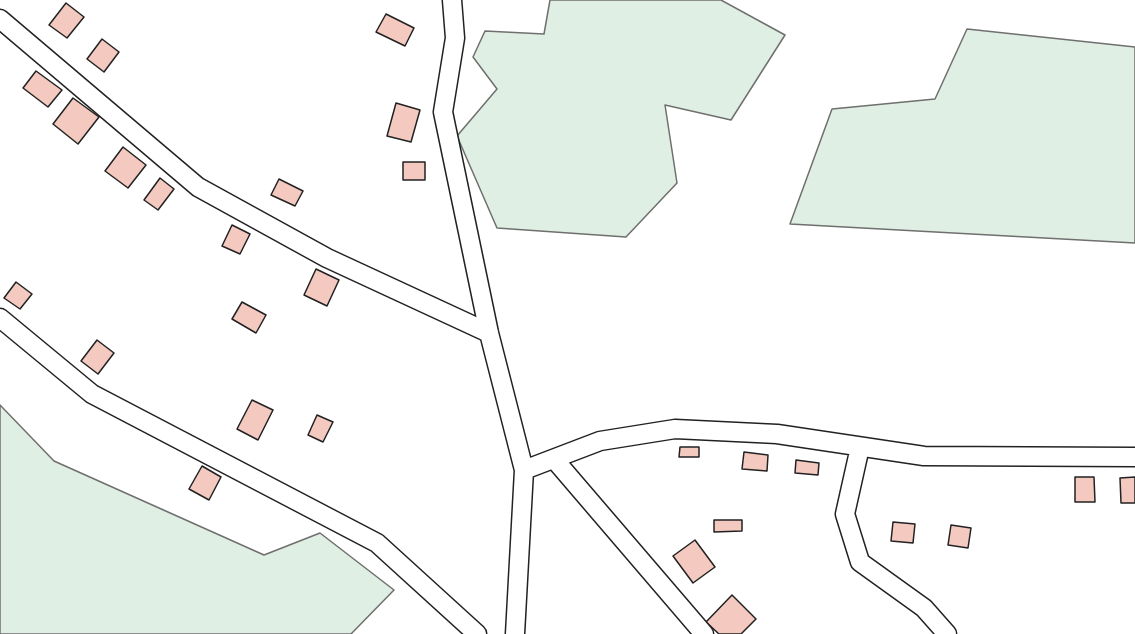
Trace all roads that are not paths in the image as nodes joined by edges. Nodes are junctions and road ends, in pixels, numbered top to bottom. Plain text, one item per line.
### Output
1 (452, 0) edge
2 (0, 19) edge
3 (0, 318) edge
4 (489, 333) junction
5 (860, 447) junction
6 (1135, 457) edge
7 (554, 459) junction
8 (524, 470) junction
9 (477, 634) edge
10 (514, 634) edge
11 (704, 634) edge
12 (947, 634) edge

1 - 4 street
2 - 4 street
3 - 9 street
4 - 8 street
5 - 6 street
5 - 7 street
5 - 12 street
7 - 8 street
7 - 11 street
8 - 10 street

